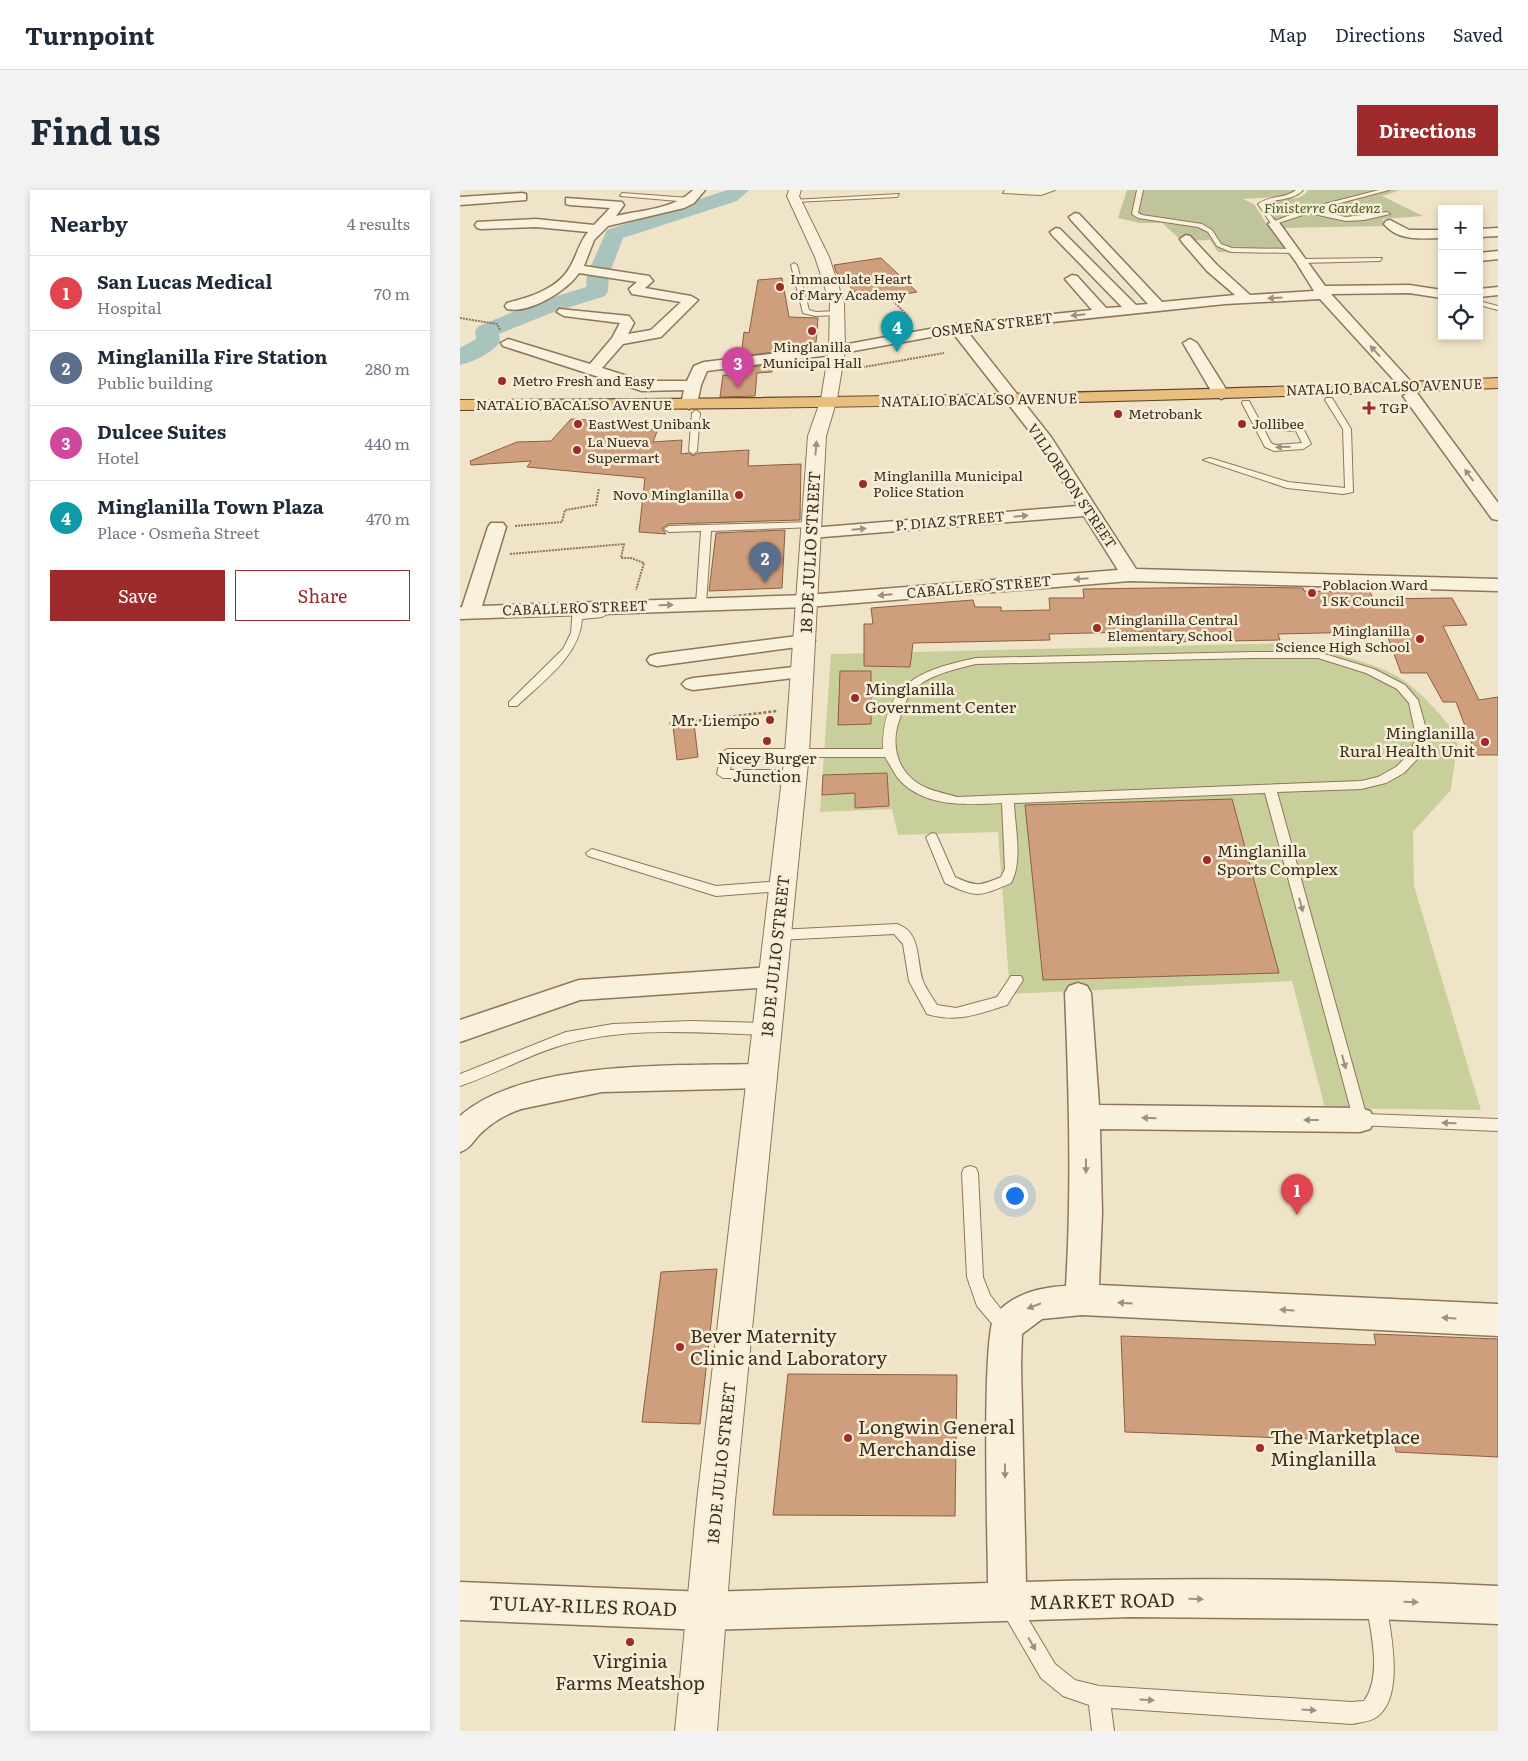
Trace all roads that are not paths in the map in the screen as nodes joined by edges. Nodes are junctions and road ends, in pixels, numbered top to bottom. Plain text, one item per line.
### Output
1 (699, 190) edge
2 (1052, 190) edge
3 (1140, 190) edge
4 (1300, 190) edge
5 (1386, 190) edge
6 (1005, 192) dead end
7 (622, 195) dead end
8 (795, 195) edge
9 (897, 195) dead end
10 (522, 197) dead end
11 (690, 200) junction
12 (460, 201) edge
13 (570, 201) dead end
14 (1307, 210) junction
15 (1075, 217) dead end
16 (1388, 219) joint
17 (1274, 224) junction
18 (603, 225) junction
19 (481, 226) dead end
20 (1056, 232) dead end
21 (1498, 232) edge
22 (1483, 233) edge
23 (1438, 234) edge
24 (1186, 239) dead end
25 (1498, 255) edge
26 (1298, 256) junction
27 (1483, 257) edge
28 (1380, 259) dead end
29 (794, 265) dead end
30 (576, 269) junction
31 (1072, 279) dead end
32 (1498, 291) edge
33 (1322, 293) junction
34 (1438, 293) edge
35 (1483, 293) edge
36 (1247, 299) junction
37 (1483, 305) edge
38 (512, 306) dead end
39 (1158, 306) junction
40 (1498, 308) edge
41 (1132, 309) junction
42 (564, 312) dead end
43 (1102, 312) junction
44 (837, 313) junction
45 (957, 328) junction
46 (618, 340) junction
47 (508, 343) dead end
48 (1190, 343) dead end
49 (837, 350) junction
50 (594, 369) junction
51 (1498, 382) edge
52 (693, 385) junction
53 (1409, 392) junction
54 (1498, 393) edge
55 (1221, 394) junction
56 (1329, 400) junction
57 (1246, 403) junction
58 (1015, 404) junction
59 (460, 406) edge
60 (827, 407) junction
61 (693, 408) junction
62 (460, 414) edge
63 (1259, 425) junction
64 (693, 451) dead end
65 (1207, 460) dead end
66 (1090, 510) junction
67 (1498, 515) edge
68 (497, 527) road end
69 (706, 528) junction
70 (669, 529) dead end
71 (811, 529) junction
72 (1130, 575) junction
73 (1498, 585) edge
74 (807, 602) junction
75 (701, 604) junction
76 (577, 612) junction
77 (465, 613) edge
78 (806, 641) junction
79 (657, 660) dead end
80 (803, 672) junction
81 (692, 684) dead end
82 (514, 704) dead end
83 (889, 753) junction
84 (796, 764) junction
85 (1270, 790) junction
86 (1008, 799) junction
87 (932, 837) dead end
88 (592, 853) dead end
89 (782, 886) junction
90 (778, 935) junction
91 (773, 978) junction
92 (1016, 980) dead end
93 (1078, 994) dead end
94 (767, 1029) junction
95 (460, 1031) edge
96 (762, 1076) junction
97 (460, 1080) edge
98 (1085, 1118) junction
99 (1360, 1120) junction
100 (1498, 1125) edge
101 (460, 1139) edge
102 (970, 1173) dead end
103 (1082, 1300) junction
104 (1498, 1320) edge
105 (1006, 1327) junction
106 (1376, 1600) junction
107 (460, 1602) edge
108 (1007, 1602) junction
109 (1498, 1605) edge
110 (706, 1611) junction
111 (1099, 1697) junction
112 (696, 1731) edge
113 (1103, 1731) edge

1 - 11 street
2 - 6 lane
3 - 26 lane
4 - 17 lane
5 - 14 lane
7 - 11 lane
8 - 9 lane
8 - 44 street, 18 DE JULIO STREET
10 - 12 street
11 - 18 street
13 - 18 street
14 - 16 lane
14 - 17 lane
15 - 39 street
16 - 23 street
17 - 26 street
18 - 19 street
18 - 30 street
20 - 41 street
21 - 22 street
24 - 36 street
25 - 27 street
26 - 28 lane
26 - 33 street
29 - 44 lane
30 - 38 street
30 - 46 street
31 - 43 street
32 - 35 street
33 - 34 street, OSMEÑA STREET
33 -> 36 street, OSMEÑA STREET
53 -> 33 street
36 - 39 street, OSMEÑA STREET
37 - 40 lane
39 - 41 street, OSMEÑA STREET
41 - 43 street, OSMEÑA STREET
42 - 46 street
43 -> 45 street, OSMEÑA STREET
44 - 49 street, 18 DE JULIO STREET
45 - 49 street, OSMEÑA STREET
45 - 58 street, VILLORDON STREET
46 - 50 street
47 - 50 street
48 - 55 street
49 - 52 street, OSMEÑA STREET
49 - 60 street, 18 DE JULIO STREET
50 - 52 street
51 - 53 highway, NATALIO BACALSO AVENUE
52 - 61 street, OSMEÑA STREET
53 - 54 highway, NATALIO BACALSO AVENUE
53 - 55 highway, NATALIO BACALSO AVENUE
53 - 56 highway, NATALIO BACALSO AVENUE
67 -> 53 street
55 - 58 highway, NATALIO BACALSO AVENUE
56 - 57 highway, NATALIO BACALSO AVENUE
56 - 65 lane
57 - 58 highway, NATALIO BACALSO AVENUE
57 - 63 lane
58 - 60 highway, NATALIO BACALSO AVENUE
58 - 66 street, VILLORDON STREET
59 - 61 highway, NATALIO BACALSO AVENUE
60 - 61 highway, NATALIO BACALSO AVENUE
71 -> 60 street, 18 DE JULIO STREET
61 - 62 highway, NATALIO BACALSO AVENUE
61 - 64 lane
63 -> 63 lane
71 -> 66 street, P. DIAZ STREET
66 - 72 street, VILLORDON STREET
68 - 77 street
69 - 70 lane
69 - 71 lane
69 - 75 lane
71 - 74 street, 18 DE JULIO STREET
72 - 73 street, CABALLERO STREET
72 -> 74 street, CABALLERO STREET
74 - 75 street, CABALLERO STREET
74 - 78 street, 18 DE JULIO STREET
76 -> 75 street, CABALLERO STREET
76 - 77 street, CABALLERO STREET
76 - 82 lane
78 - 79 street
78 - 80 street, 18 DE JULIO STREET
80 - 81 street
80 - 84 street, 18 DE JULIO STREET
83 - 84 lane
83 - 85 lane
83 - 86 lane
84 - 84 lane
84 - 89 street, 18 DE JULIO STREET
85 - 86 lane
85 -> 99 lane
86 - 87 lane
88 - 89 lane
89 - 90 street, 18 DE JULIO STREET
90 - 91 street, 18 DE JULIO STREET
90 - 92 lane
91 - 94 street, 18 DE JULIO STREET
91 - 95 street
93 - 98 street
94 - 96 street, 18 DE JULIO STREET
94 - 97 lane
96 - 101 street
96 - 110 street, 18 DE JULIO STREET
99 -> 98 street
98 -> 103 street
100 -> 99 lane
102 - 105 lane
104 -> 103 street
103 -> 105 street
105 -> 108 street
108 -> 106 street, MARKET ROAD
106 -> 109 street, MARKET ROAD
111 -> 106 lane
107 - 110 street, TULAY-RILES ROAD
108 - 110 street, MARKET ROAD
108 -> 111 lane
110 - 112 street, 18 DE JULIO STREET
111 - 113 lane

